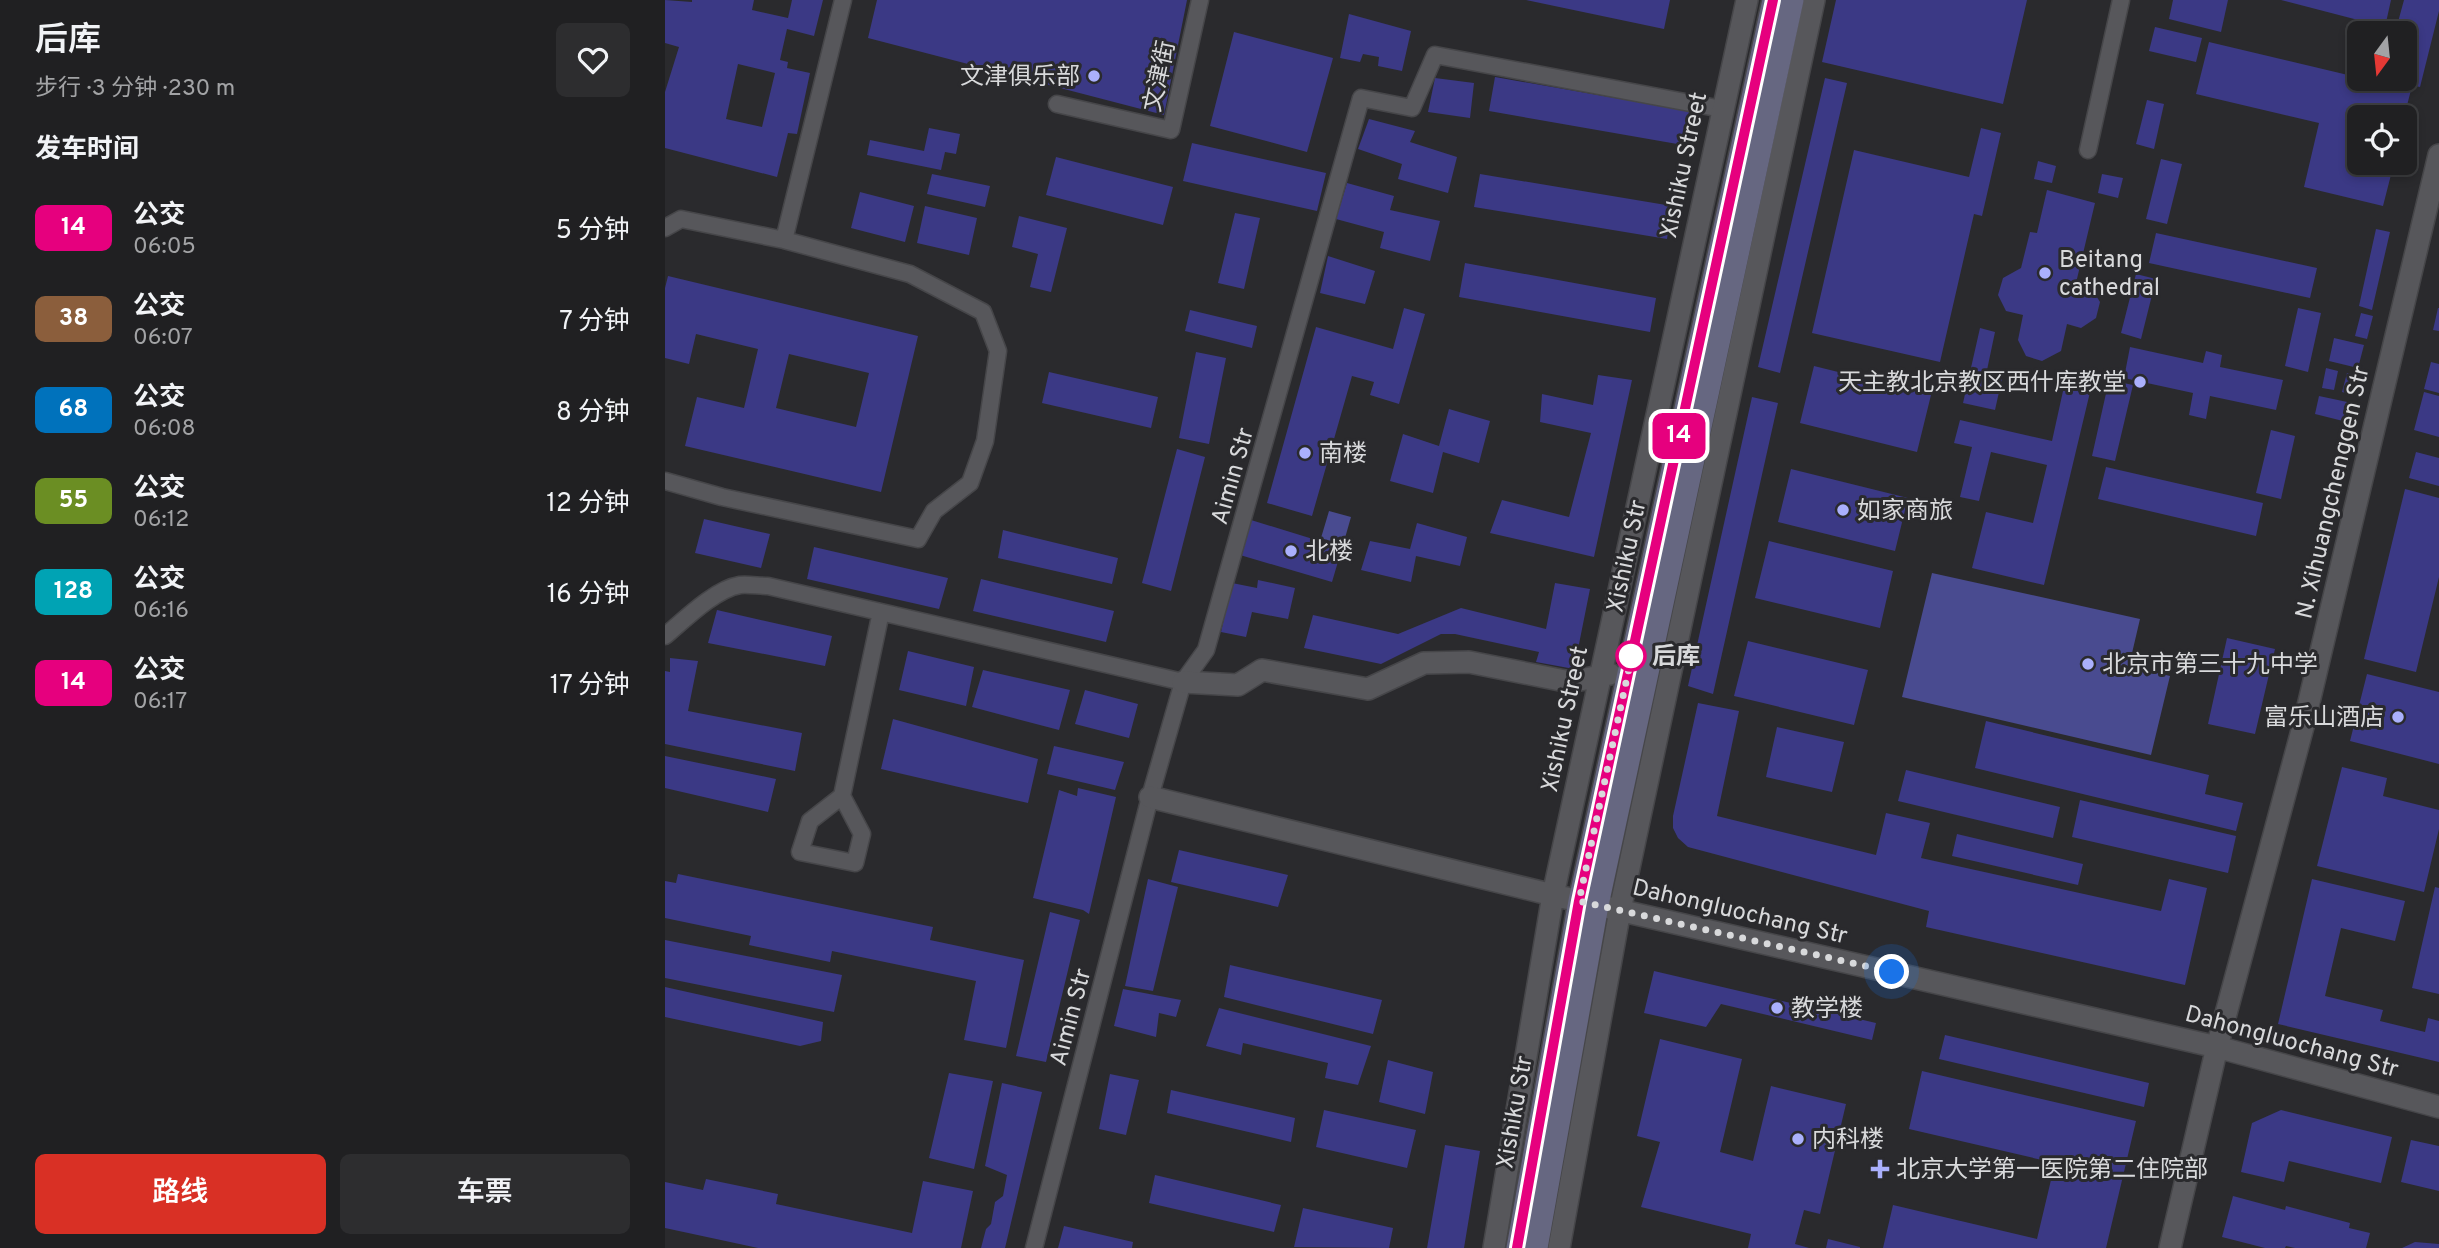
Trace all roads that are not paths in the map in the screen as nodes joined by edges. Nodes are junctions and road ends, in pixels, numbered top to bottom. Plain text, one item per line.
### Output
1 (843, 0) edge
2 (1200, 0) edge
3 (1747, 0) edge
4 (1773, 0) edge
5 (1793, 0) edge
6 (1814, 0) edge
7 (2121, 0) edge
8 (1057, 104) dead end
9 (1722, 109) junction
10 (2088, 150) dead end
11 (2439, 155) edge
12 (665, 228) edge
13 (784, 240) junction
14 (665, 481) edge
15 (881, 612) junction
16 (665, 636) edge
17 (1628, 671) junction
18 (1601, 676) junction
19 (1183, 682) junction
20 (842, 796) junction
21 (1150, 797) junction
22 (1553, 895) junction
23 (1588, 903) junction
24 (1621, 910) junction
25 (2217, 1047) junction
26 (2439, 1107) edge
27 (1034, 1248) edge
28 (1494, 1248) edge
29 (1517, 1248) edge
30 (1537, 1248) edge
31 (1559, 1248) edge
32 (2170, 1248) edge

1 - 13 street
2 - 8 street, 文津街
3 - 9 street, Xishiku Street
4 - 17 main road, Xishiku Str
5 - 23 main road
6 - 24 street
7 - 10 street
9 - 18 street, Xishiku Street
9 - 19 street, Aimin Str
11 - 25 street, N. Xihuangchenggen Str
12 - 13 street
13 - 14 street
15 - 16 street
15 - 19 street
15 - 20 street
17 - 18 street
17 - 23 main road, Xishiku Str
18 - 19 street
18 - 22 street, Xishiku Street
19 - 21 street, Aimin Str
20 - 20 street
21 - 22 street, Dahongluochang Str
21 - 27 street, Aimin Str
22 - 23 street, Dahongluochang Str
22 - 28 street, Xishiku Street
23 - 24 street, Dahongluochang Str
23 - 29 main road, Xishiku Str
23 - 30 main road
24 - 25 street, Dahongluochang Str
24 - 31 street
25 - 26 street, Dahongluochang Str
25 - 32 street, N. Xihuangchenggen Str

